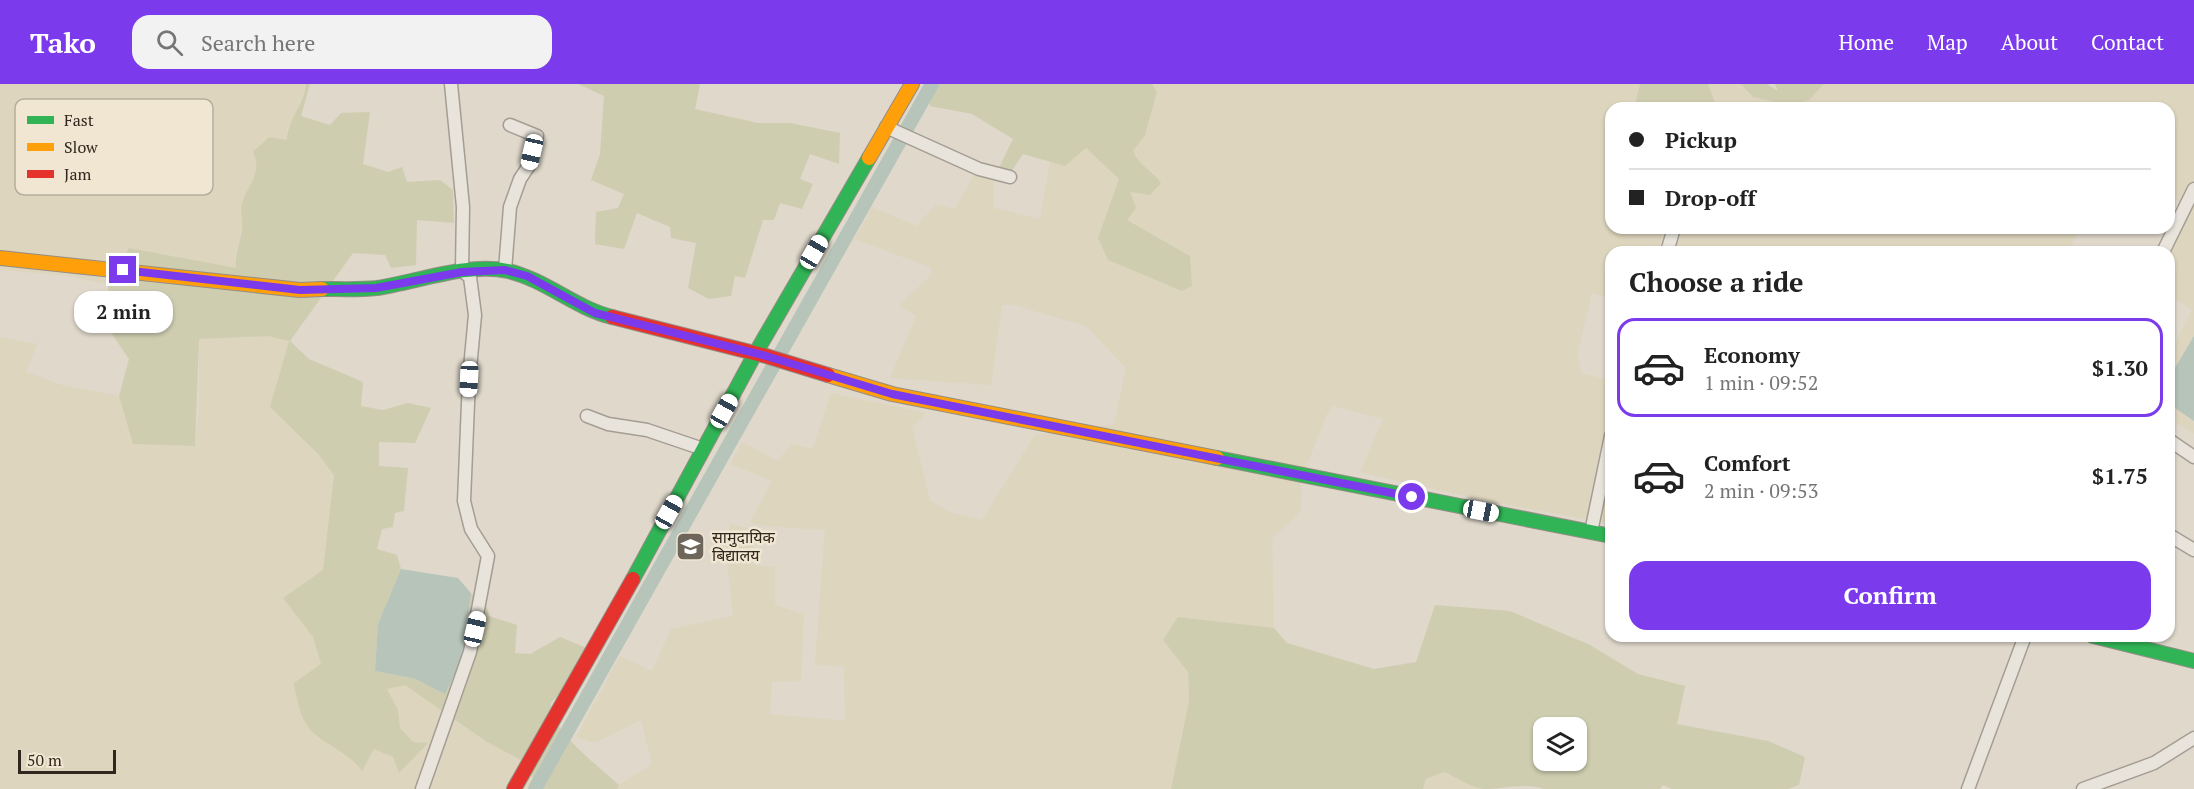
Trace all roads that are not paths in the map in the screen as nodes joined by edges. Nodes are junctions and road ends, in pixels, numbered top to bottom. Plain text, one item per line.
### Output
1 (451, 84) edge
2 (912, 84) edge
3 (510, 125) dead end
4 (886, 128) junction
5 (1010, 177) dead end
6 (2194, 189) edge
7 (2175, 228) edge
8 (0, 258) edge
9 (505, 270) junction
10 (462, 272) junction
11 (760, 355) junction
12 (587, 416) dead end
13 (2175, 444) edge
14 (703, 450) junction
15 (2194, 457) edge
16 (1605, 465) edge
17 (1591, 532) junction
18 (1605, 535) edge
19 (2175, 539) edge
20 (2194, 550) edge
21 (2023, 642) edge
22 (2117, 642) edge
23 (2194, 661) edge
24 (2194, 738) edge
25 (422, 789) edge
26 (514, 789) edge
27 (1968, 789) edge
28 (2083, 789) edge

1 - 10 street
2 - 4 main road
3 - 9 street
4 - 5 street
4 - 11 main road
6 - 7 street
8 - 10 main road
9 - 10 main road
9 - 11 main road
10 - 25 street
11 - 14 main road
11 - 17 main road
12 - 14 street
13 - 15 street
14 - 26 main road
16 - 17 street
17 - 18 main road
19 - 20 street
21 - 27 street
22 - 23 main road
24 - 28 street

